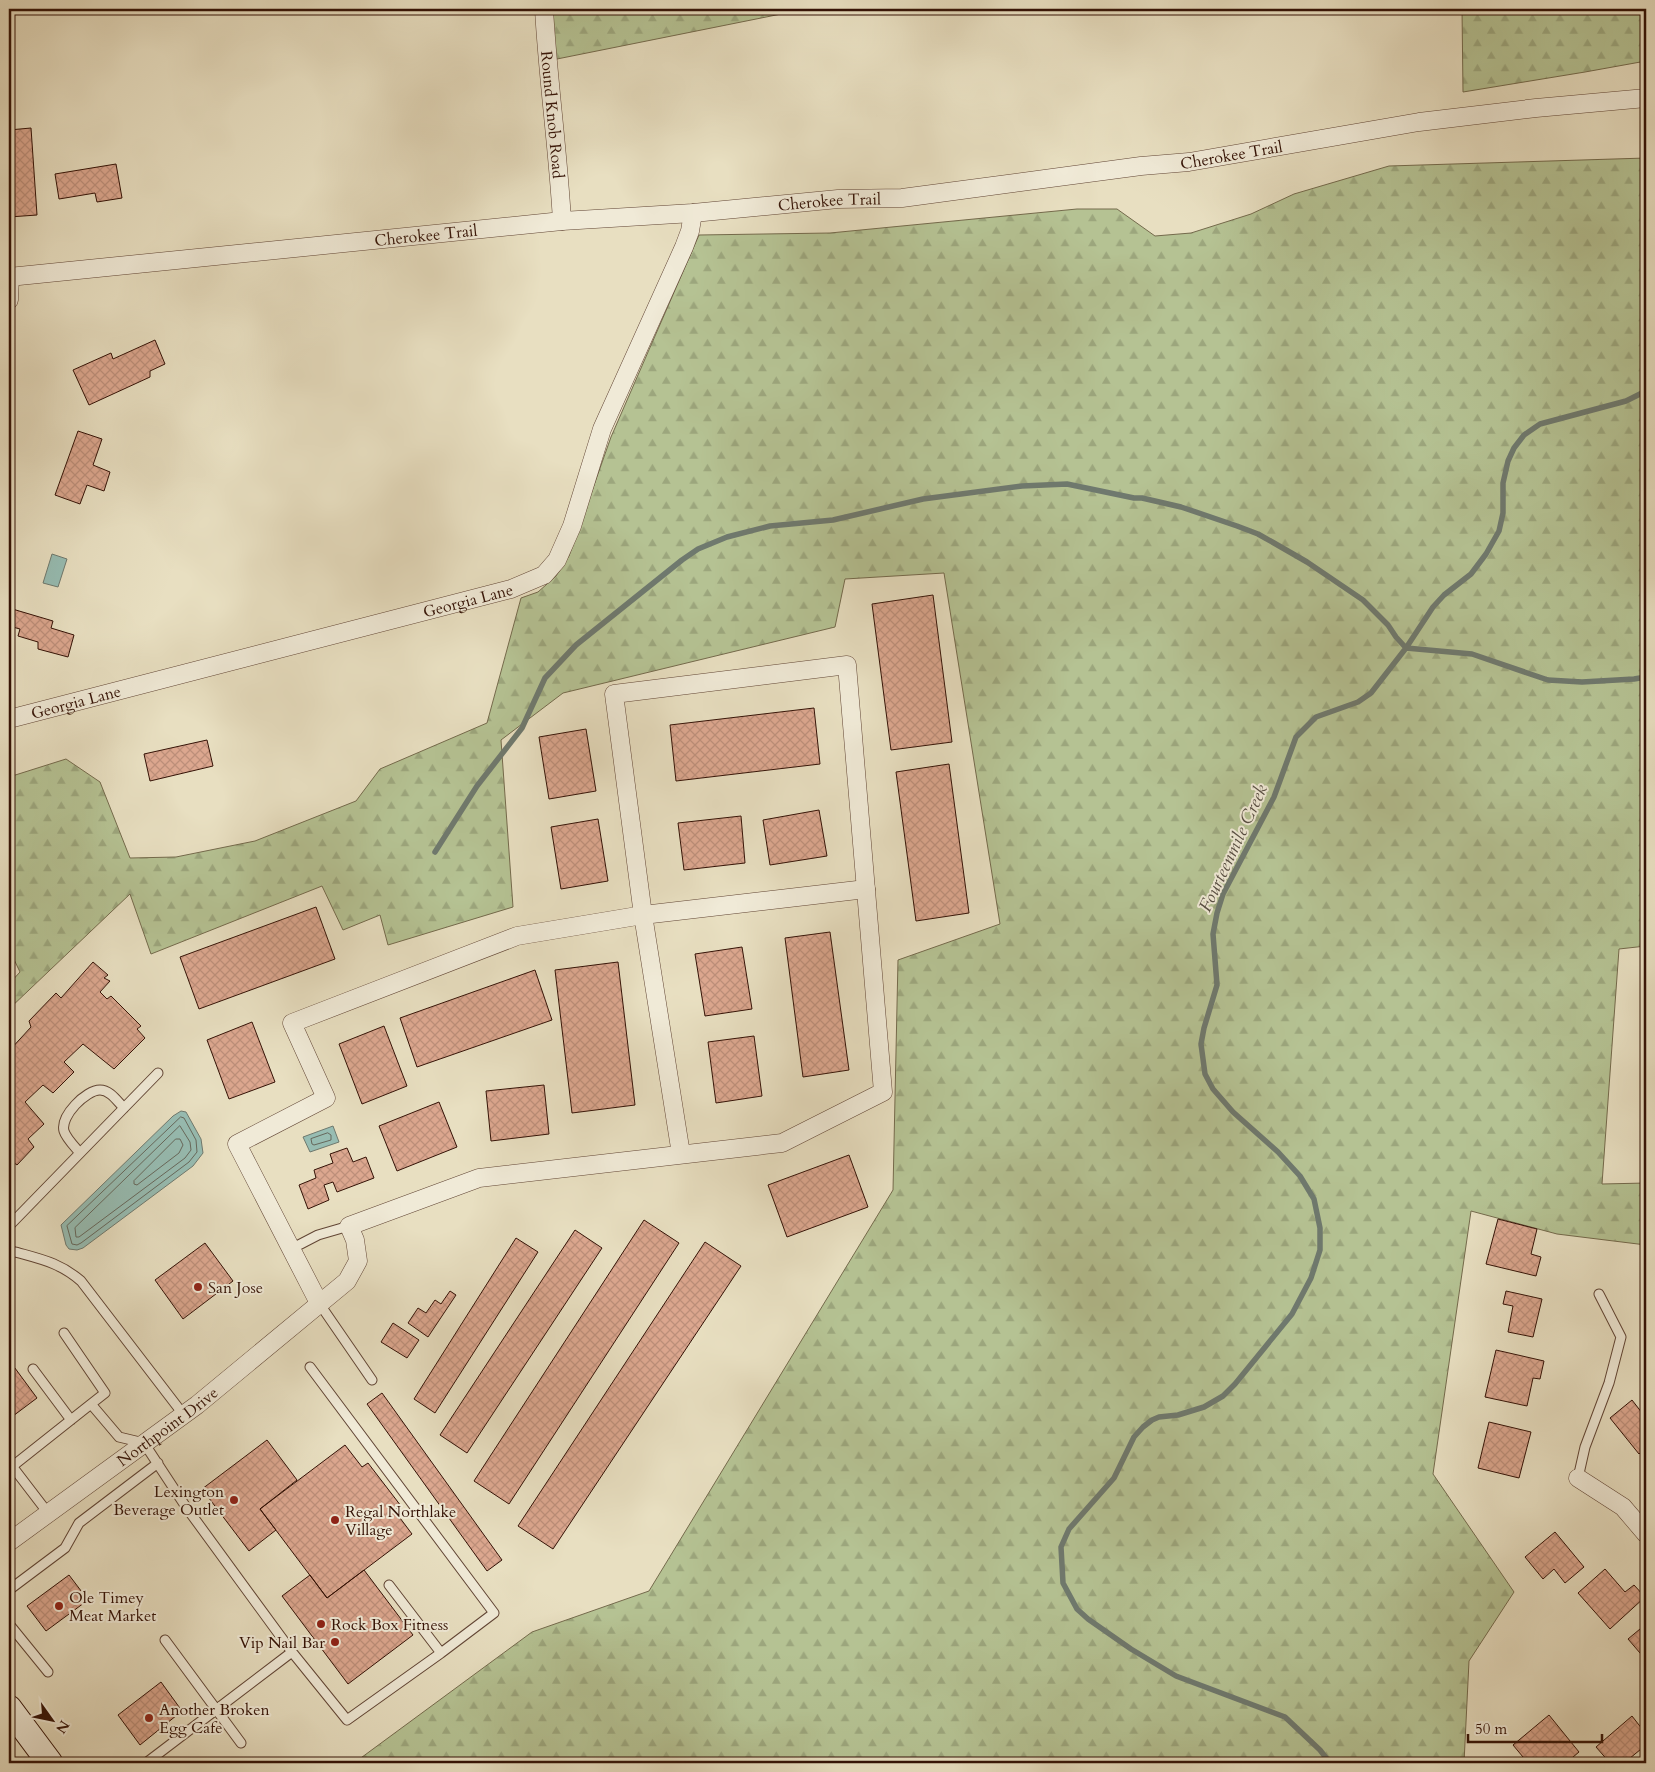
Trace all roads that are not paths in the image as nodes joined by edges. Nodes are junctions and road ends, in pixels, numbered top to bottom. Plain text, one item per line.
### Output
1 (544, 9) edge
2 (1646, 98) edge
3 (693, 212) junction
4 (562, 221) junction
5 (9, 277) edge
6 (9, 300) edge
7 (9, 719) edge
8 (866, 889) junction
9 (643, 915) junction
10 (158, 1073) dead end
11 (124, 1108) junction
12 (80, 1153) junction
13 (681, 1154) junction
14 (9, 1226) edge
15 (349, 1226) junction
16 (9, 1248) edge
17 (291, 1248) junction
18 (1599, 1294) dead end
19 (319, 1303) junction
20 (64, 1333) dead end
21 (310, 1367) dead end
22 (33, 1369) dead end
23 (372, 1380) dead end
24 (91, 1404) junction
25 (184, 1414) junction
26 (71, 1420) junction
27 (144, 1443) junction
28 (158, 1463) junction
29 (10, 1467) edge
30 (1578, 1478) joint
31 (48, 1513) junction
32 (1646, 1534) edge
33 (9, 1542) edge
34 (390, 1586) dead end
35 (9, 1590) edge
36 (9, 1624) edge
37 (165, 1640) dead end
38 (292, 1652) junction
39 (441, 1653) junction
40 (48, 1672) dead end
41 (9, 1708) edge
42 (216, 1710) junction
43 (241, 1743) dead end
44 (50, 1763) edge
45 (146, 1763) edge

1 - 4 street, Round Knob Road
2 - 3 street, Cherokee Trail
3 - 4 street, Cherokee Trail
3 - 7 street, Georgia Lane
4 - 5 street, Cherokee Trail
5 - 6 street
8 - 9 street
8 - 9 street
8 - 13 street
9 - 13 street
9 - 17 street
10 - 11 lane
11 - 12 lane
11 - 12 lane
12 - 14 lane
13 - 15 street
15 - 17 lane
15 - 19 street, Northpoint Drive
16 - 25 lane
17 - 19 street
18 - 30 lane
19 - 23 lane
19 - 25 street, Northpoint Drive
20 - 24 lane
21 - 39 lane
22 - 26 lane
24 - 26 lane
24 - 27 lane
25 - 27 street, Northpoint Drive
26 - 29 lane
27 - 28 lane
27 - 31 street, Northpoint Drive
28 - 35 lane
28 - 38 lane
29 - 31 lane
30 - 32 street
31 - 33 street, Northpoint Drive
34 - 39 lane
36 - 40 lane
37 - 42 lane
38 - 39 lane
38 - 42 lane
41 - 44 main road
42 - 43 lane
42 - 45 lane

